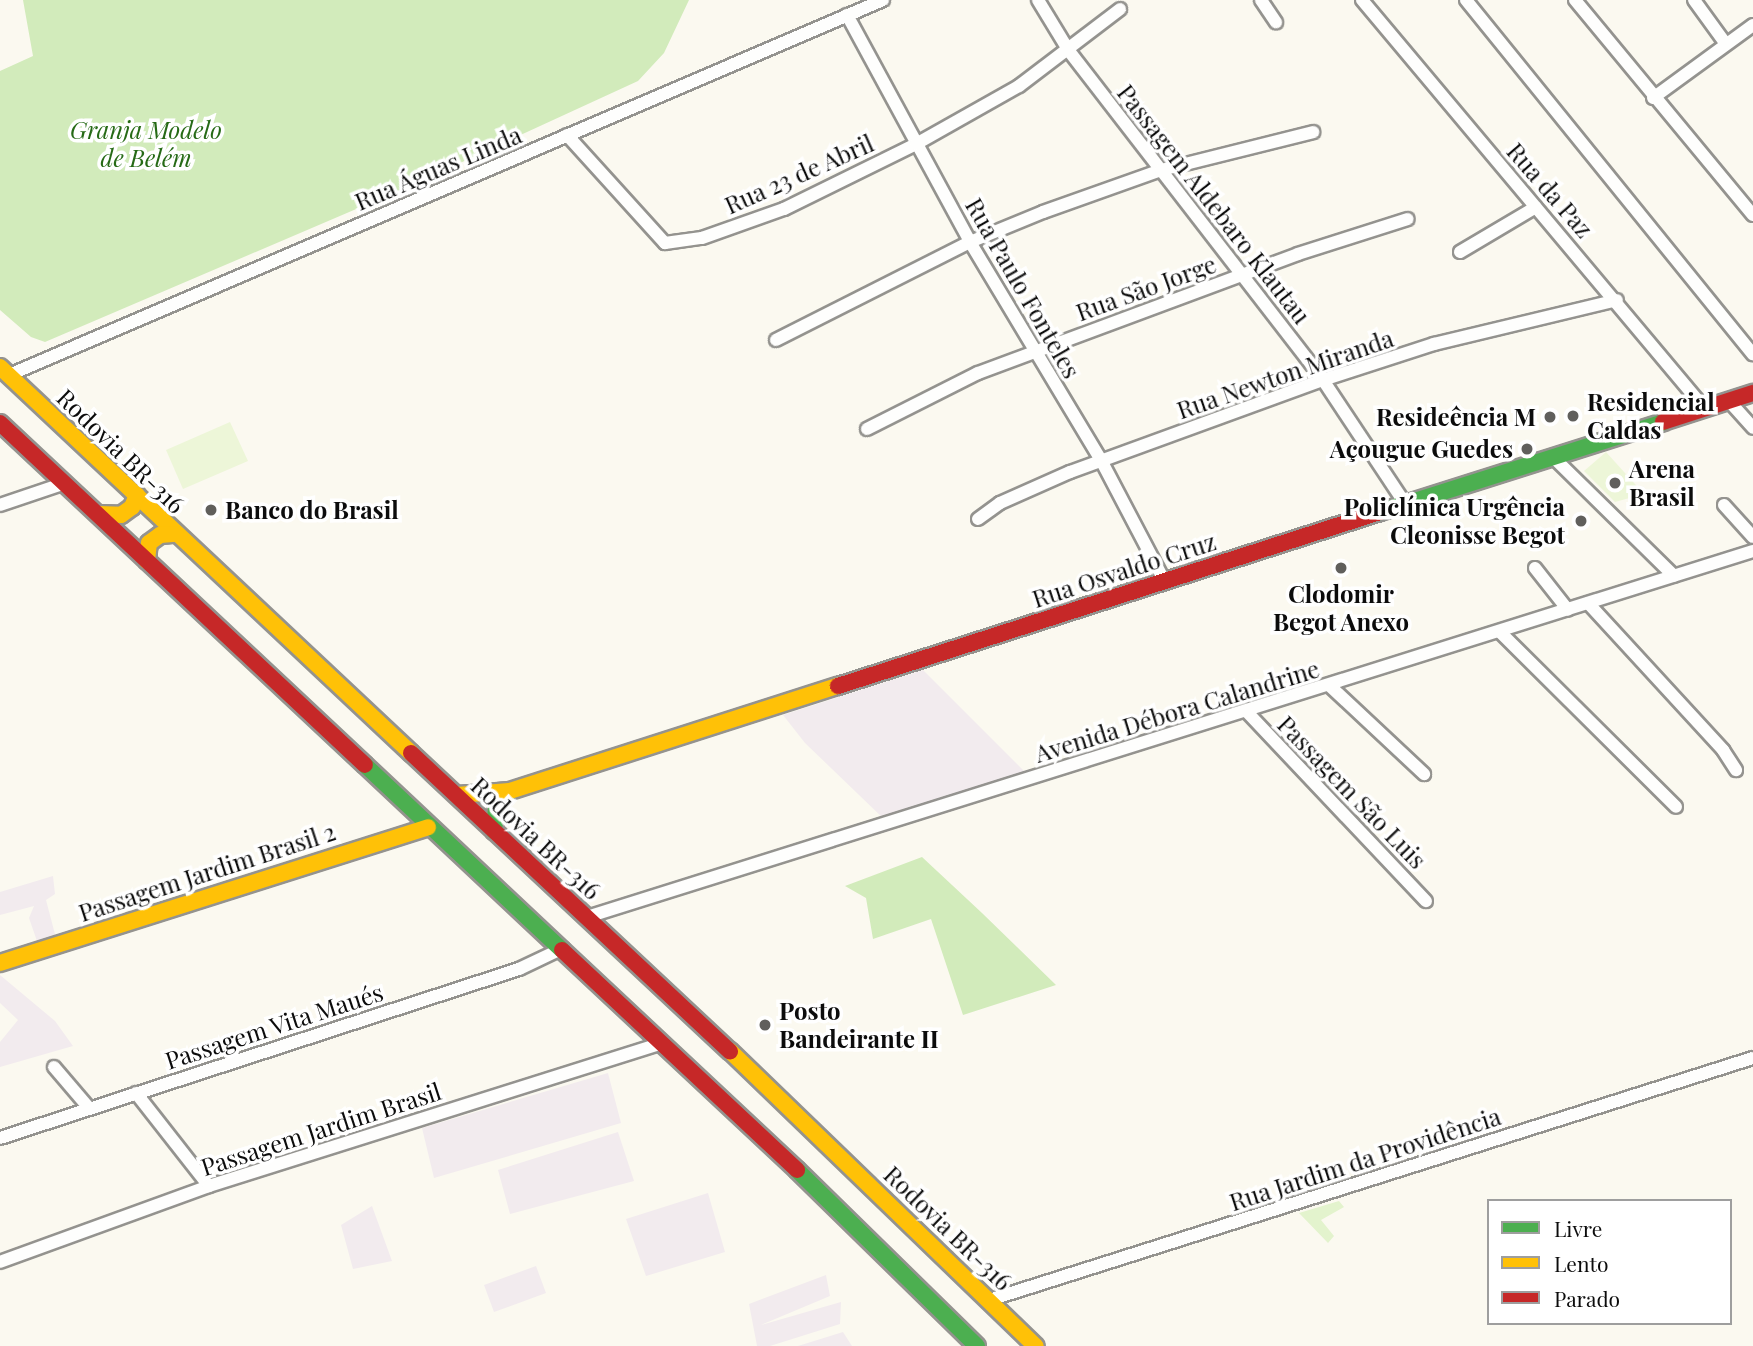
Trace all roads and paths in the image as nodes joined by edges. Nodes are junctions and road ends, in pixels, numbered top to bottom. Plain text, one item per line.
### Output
1 (883, 0) edge
2 (1038, 0) edge
3 (1261, 0) edge
4 (1362, 0) edge
5 (1466, 0) edge
6 (1575, 0) edge
7 (1694, 0) edge
8 (1120, 9) dead end
9 (847, 15) junction
10 (1276, 22) dead end
11 (1753, 25) edge
12 (1726, 44) junction
13 (1069, 51) junction
14 (1653, 98) junction
15 (1313, 132) dead end
16 (567, 135) junction
17 (916, 144) junction
18 (1161, 170) junction
19 (1536, 207) junction
20 (1753, 215) edge
21 (1408, 219) dead end
22 (970, 242) junction
23 (1460, 252) dead end
24 (1243, 274) junction
25 (1617, 300) junction
26 (776, 340) dead end
27 (1035, 352) junction
28 (1753, 354) edge
29 (5, 371) edge
30 (1323, 380) junction
31 (1753, 393) edge
32 (1729, 401) junction
33 (1705, 409) junction
34 (0, 423) edge
35 (1753, 428) edge
36 (867, 429) dead end
37 (1552, 456) junction
38 (1102, 462) junction
39 (65, 483) junction
40 (137, 495) junction
41 (1404, 502) junction
42 (0, 505) edge
43 (1724, 505) dead end
44 (98, 514) junction
45 (978, 519) dead end
46 (176, 534) junction
47 (1753, 537) edge
48 (1753, 551) edge
49 (147, 561) junction
50 (1535, 568) dead end
51 (1674, 576) junction
52 (1164, 580) junction
53 (1588, 603) junction
54 (1568, 610) junction
55 (1500, 632) junction
56 (1330, 686) junction
57 (1248, 713) junction
58 (1736, 770) dead end
59 (1424, 774) dead end
60 (510, 791) junction
61 (457, 795) junction
62 (1676, 807) dead end
63 (428, 827) junction
64 (494, 831) junction
65 (1426, 901) dead end
66 (613, 909) junction
67 (587, 917) junction
68 (605, 934) junction
69 (559, 950) junction
70 (0, 963) edge
71 (659, 1044) junction
72 (1753, 1058) edge
73 (54, 1067) dead end
74 (136, 1093) junction
75 (89, 1108) junction
76 (0, 1138) edge
77 (209, 1186) junction
78 (0, 1262) edge
79 (989, 1300) junction
80 (977, 1346) edge
81 (1036, 1346) edge

1 - 9 street, Rua Águas Linda
2 - 13 street, Passagem Aldebaro Klautau
3 - 10 street
4 - 19 street, Rua da Paz
5 - 28 street
6 - 14 street
7 - 12 street
8 - 13 street, Rua 23 de Abril
9 - 16 street, Rua Águas Linda
9 - 17 street, Rua Paulo Fonteles
11 - 12 street
12 - 14 street
13 - 17 street, Rua 23 de Abril
13 - 18 street, Passagem Aldebaro Klautau
14 - 20 street
15 - 18 street
16 - 17 street, Rua 23 de Abril
16 - 29 street, Rua Águas Linda
17 - 22 street, Rua Paulo Fonteles
18 - 22 street
18 - 24 street, Passagem Aldebaro Klautau
19 - 23 street
19 - 25 street, Rua da Paz
21 - 24 street, Rua São Jorge
22 - 26 street
22 - 27 street, Rua Paulo Fonteles
24 - 27 street, Rua São Jorge
24 - 30 street, Passagem Aldebaro Klautau
25 - 30 street, Rua Newton Miranda
25 - 33 street, Rua da Paz
27 - 36 street, Rua São Jorge
27 - 38 street, Rua Paulo Fonteles
29 - 40 main road, Rodovia BR-316
30 - 38 street, Rua Newton Miranda
30 - 41 street, Passagem Aldebaro Klautau
31 - 32 main road, Rua Osvaldo Cruz
32 - 33 main road, Rua Osvaldo Cruz
32 - 35 street
33 - 37 main road, Rua Osvaldo Cruz
34 - 39 main road
37 - 41 main road, Rua Osvaldo Cruz
37 - 51 street
38 - 45 street, Rua Newton Miranda
38 - 52 street, Rua Paulo Fonteles
39 - 42 street
39 - 44 main road
40 - 44 main road
40 - 46 main road, Rodovia BR-316
41 - 52 main road, Rua Osvaldo Cruz
43 - 47 street
44 - 49 main road
46 - 49 main road
46 - 61 main road, Rodovia BR-316
48 - 51 street, Avenida Débora Calandrine
49 - 63 main road
50 - 54 street
51 - 53 street, Avenida Débora Calandrine
52 - 60 main road, Rua Osvaldo Cruz
53 - 54 street, Avenida Débora Calandrine
53 - 58 street
54 - 55 street, Avenida Débora Calandrine
55 - 56 street, Avenida Débora Calandrine
55 - 62 street
56 - 57 street, Avenida Débora Calandrine
56 - 59 street
57 - 65 street, Passagem São Luis
57 - 66 street, Avenida Débora Calandrine
60 - 61 main road, Rua Osvaldo Cruz
60 - 64 main road
61 - 64 main road, Rodovia BR-316
63 - 69 main road
63 - 70 main road, Passagem Jardim Brasil 2
64 - 67 main road, Rodovia BR-316
66 - 67 street, Avenida Débora Calandrine
66 - 68 street
67 - 68 main road, Rodovia BR-316
68 - 79 main road, Rodovia BR-316
69 - 71 main road
69 - 74 street, Passagem Vita Maués
71 - 77 street, Passagem Jardim Brasil
71 - 80 main road
72 - 79 street, Rua Jardim da Providência
73 - 75 street
74 - 75 street, Passagem Vita Maués
74 - 77 street
75 - 76 street, Passagem Vita Maués
77 - 78 street, Passagem Jardim Brasil
79 - 81 main road, Rodovia BR-316

